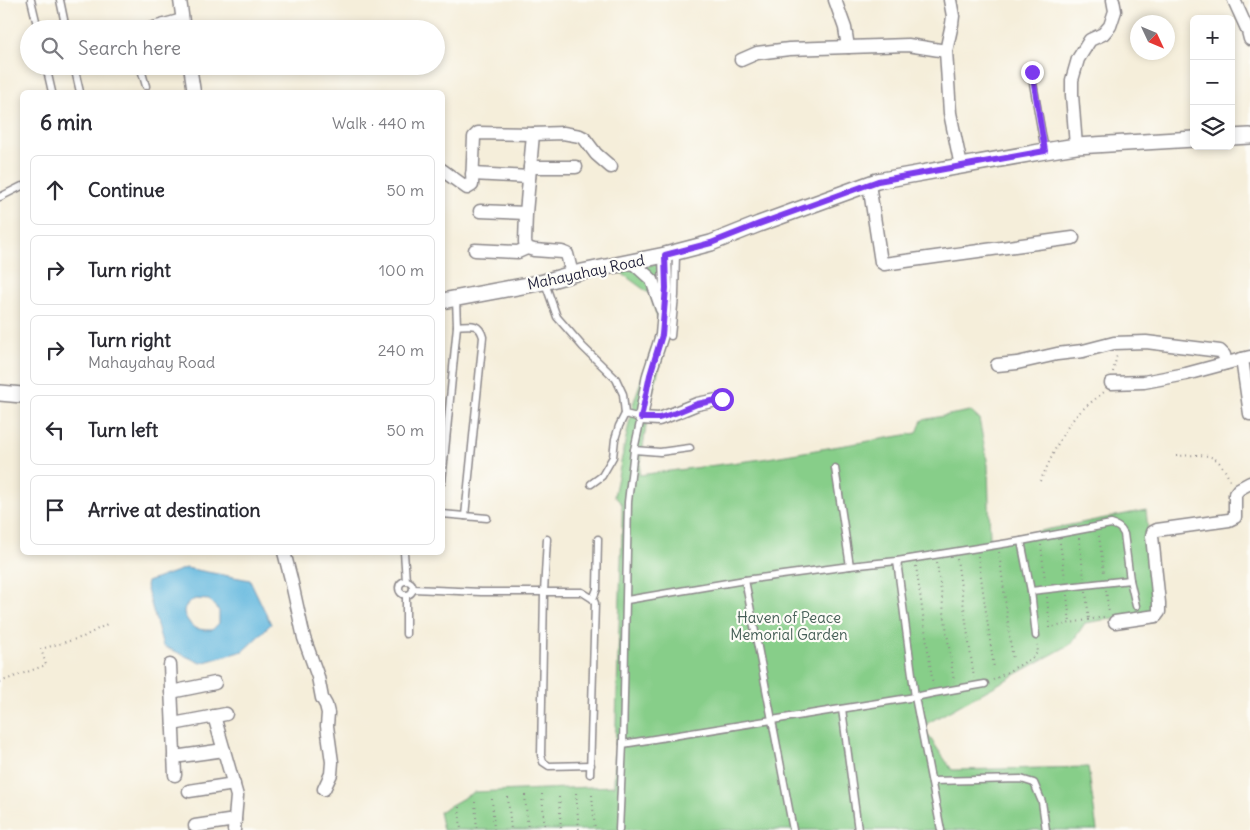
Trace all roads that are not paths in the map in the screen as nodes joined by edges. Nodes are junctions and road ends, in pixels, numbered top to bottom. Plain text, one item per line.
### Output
1 (31, 0) edge
2 (60, 0) edge
3 (180, 0) edge
4 (835, 0) edge
5 (950, 0) edge
6 (1114, 0) edge
7 (1234, 0) edge
8 (35, 20) edge
9 (64, 20) edge
10 (183, 20) edge
11 (1250, 39) edge
12 (848, 47) junction
13 (946, 51) junction
14 (741, 60) dead end
15 (1032, 72) dead end
16 (48, 75) edge
17 (76, 75) edge
18 (143, 75) edge
19 (191, 75) edge
20 (146, 86) dead end
21 (52, 90) edge
22 (80, 90) edge
23 (194, 90) edge
24 (533, 134) junction
25 (1250, 136) edge
26 (1235, 137) edge
27 (1190, 139) edge
28 (1076, 146) junction
29 (1045, 151) junction
30 (961, 166) junction
31 (576, 167) dead end
32 (611, 167) dead end
33 (445, 172) edge
34 (530, 172) junction
35 (472, 174) junction
36 (869, 184) junction
37 (20, 187) edge
38 (0, 197) edge
39 (480, 210) dead end
40 (526, 213) junction
41 (1073, 238) dead end
42 (527, 248) junction
43 (475, 250) dead end
44 (670, 254) junction
45 (632, 262) junction
46 (572, 274) junction
47 (544, 282) junction
48 (449, 299) edge
49 (663, 314) junction
50 (457, 326) junction
51 (671, 336) dead end
52 (1246, 358) edge
53 (1226, 363) junction
54 (997, 365) dead end
55 (1111, 383) road end
56 (0, 393) edge
57 (20, 395) edge
58 (722, 399) dead end
59 (625, 414) junction
60 (1250, 414) edge
61 (641, 418) junction
62 (690, 448) dead end
63 (634, 450) junction
64 (445, 451) edge
65 (835, 468) dead end
66 (1250, 483) edge
67 (591, 484) dead end
68 (445, 514) edge
69 (465, 516) junction
70 (487, 518) dead end
71 (598, 539) dead end
72 (547, 540) dead end
73 (1021, 541) junction
74 (285, 555) edge
75 (404, 555) edge
76 (897, 561) junction
77 (850, 566) junction
78 (745, 580) junction
79 (1130, 580) junction
80 (406, 581) junction
81 (413, 589) junction
82 (544, 592) junction
83 (1031, 592) junction
84 (406, 595) junction
85 (594, 598) junction
86 (626, 600) junction
87 (1136, 606) dead end
88 (1114, 622) dead end
89 (406, 634) dead end
90 (1036, 636) road end
91 (170, 665) dead end
92 (215, 683) dead end
93 (985, 684) road end
94 (171, 692) junction
95 (915, 698) junction
96 (842, 709) junction
97 (772, 720) junction
98 (173, 724) junction
99 (623, 744) junction
100 (224, 750) junction
101 (174, 757) junction
102 (591, 765) junction
103 (590, 774) dead end
104 (175, 775) dead end
105 (932, 781) junction
106 (234, 784) junction
107 (324, 789) dead end
108 (189, 791) dead end
109 (235, 825) edge
110 (194, 826) dead end
111 (619, 830) edge
112 (794, 830) edge
113 (858, 830) edge
114 (941, 830) edge
115 (1046, 830) edge

1 - 8 lane
2 - 9 lane
3 - 10 street
4 - 12 street
5 - 13 street
6 - 28 street
7 - 11 street
12 - 13 street
12 - 14 street
13 - 30 street
15 - 29 lane
16 - 21 lane
17 - 22 lane
18 - 20 lane
19 - 23 street
24 - 32 street
24 - 34 street
24 - 35 street
25 - 26 street
27 - 28 street, Mahayahay Road
28 - 29 street, Mahayahay Road
29 - 30 street, Mahayahay Road
30 - 36 street, Mahayahay Road
31 - 34 street
33 - 35 street
34 - 35 street
34 - 40 street
36 - 41 street
36 - 44 street, Mahayahay Road
37 - 38 lane
39 - 40 street
40 - 42 street
42 - 43 street
42 - 46 street
44 - 45 street, Mahayahay Road
44 - 49 street
44 - 51 lane
45 - 46 street, Mahayahay Road
45 - 49 street
46 - 47 street, Mahayahay Road
47 - 48 street, Mahayahay Road
47 - 59 lane
48 - 50 lane
49 - 61 street
50 - 64 lane
50 - 69 lane
52 - 53 street
52 - 60 street
53 - 54 street
53 - 55 street
56 - 57 street
58 - 61 street
59 - 61 lane
59 - 67 lane
61 - 63 lane
62 - 63 lane
63 - 86 lane
65 - 77 lane
66 - 88 street
68 - 69 lane
69 - 70 lane
71 - 85 lane
72 - 82 lane
73 - 76 lane
73 - 79 lane
73 - 83 lane
74 - 107 street
75 - 80 lane
76 - 77 lane
76 - 95 lane
77 - 78 lane
78 - 86 lane
78 - 97 lane
79 - 83 lane
79 - 87 lane
80 - 81 lane
80 - 84 lane
81 - 82 lane
81 - 84 lane
82 - 85 lane
82 - 102 lane
83 - 90 lane
84 - 89 lane
85 - 102 lane
86 - 99 lane
91 - 94 street
92 - 94 street
93 - 95 lane
94 - 98 street
95 - 96 lane
95 - 105 lane
96 - 97 lane
96 - 113 lane
97 - 99 lane
97 - 112 lane
98 - 100 street
98 - 101 street
99 - 111 lane
100 - 101 street
100 - 106 street
101 - 104 street
102 - 103 lane
105 - 114 lane
105 - 115 lane
106 - 108 street
106 - 109 street
109 - 110 street

